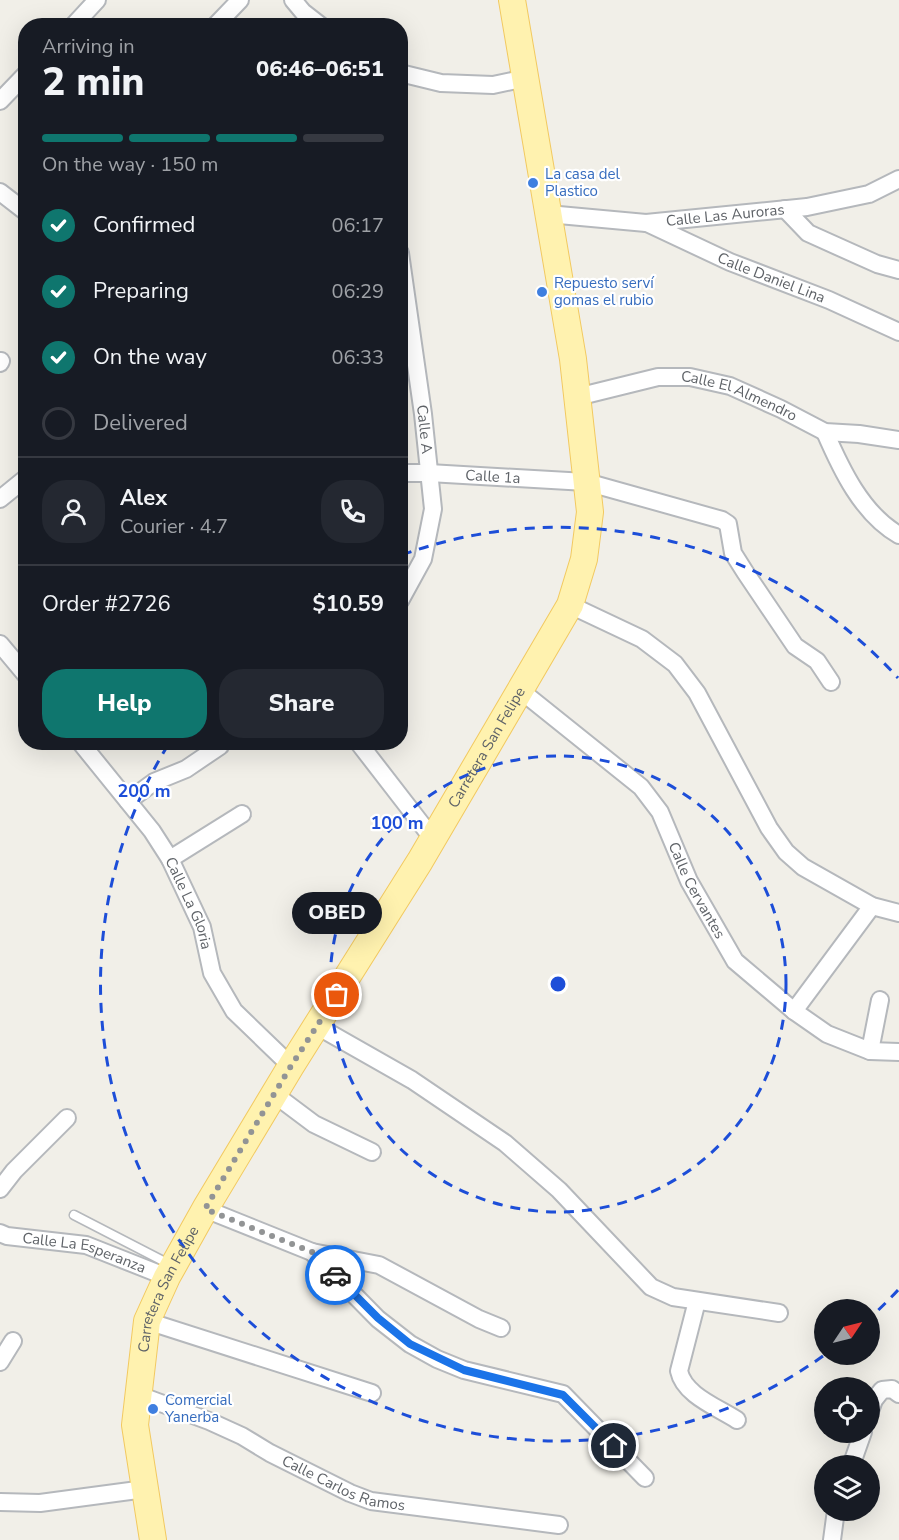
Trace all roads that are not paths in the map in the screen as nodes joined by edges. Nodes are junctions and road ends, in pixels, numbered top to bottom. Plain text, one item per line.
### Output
1 (97, 0) edge
2 (240, 0) edge
3 (293, 0) edge
4 (512, 0) edge
5 (80, 18) edge
6 (223, 18) edge
7 (311, 18) edge
8 (408, 75) edge
9 (526, 78) junction
10 (18, 82) edge
11 (0, 101) edge
12 (899, 179) edge
13 (0, 192) edge
14 (18, 206) edge
15 (784, 209) junction
16 (549, 214) junction
17 (646, 223) junction
18 (899, 270) edge
19 (408, 309) edge
20 (899, 332) edge
21 (577, 397) junction
22 (825, 432) junction
23 (899, 440) edge
24 (408, 473) edge
25 (429, 473) junction
26 (586, 483) junction
27 (18, 484) edge
28 (0, 499) edge
29 (899, 535) edge
30 (408, 586) edge
31 (570, 605) junction
32 (0, 644) edge
33 (18, 665) edge
34 (831, 682) dead end
35 (520, 690) junction
36 (87, 750) edge
37 (214, 750) edge
38 (364, 750) edge
39 (128, 801) junction
40 (242, 814) dead end
41 (433, 840) junction
42 (170, 859) junction
43 (872, 906) junction
44 (899, 913) edge
45 (880, 1000) dead end
46 (794, 1011) junction
47 (317, 1026) junction
48 (870, 1051) junction
49 (899, 1052) edge
50 (291, 1066) junction
51 (274, 1094) junction
52 (68, 1118) dead end
53 (372, 1152) dead end
54 (0, 1189) edge
55 (205, 1209) junction
56 (74, 1215) dead end
57 (0, 1233) edge
58 (312, 1252) junction
59 (170, 1271) junction
60 (697, 1301) junction
61 (779, 1313) dead end
62 (147, 1321) junction
63 (501, 1328) dead end
64 (13, 1341) dead end
65 (0, 1362) edge
66 (880, 1392) edge
67 (372, 1393) dead end
68 (899, 1394) edge
69 (139, 1395) junction
70 (737, 1420) dead end
71 (645, 1478) dead end
72 (145, 1489) junction
73 (0, 1502) edge
74 (835, 1521) edge
75 (560, 1525) dead end
76 (153, 1540) edge
77 (832, 1540) edge

1 - 5 street
2 - 6 street
3 - 7 street
4 - 9 main road, Carretera San Felipe
8 - 9 street
9 - 16 main road, Carretera San Felipe
10 - 11 street
12 - 15 street, Calle Las Auroras
13 - 14 street
15 - 17 street, Calle Las Auroras
15 - 18 street
16 - 17 street, Calle Las Auroras
16 - 21 main road, Carretera San Felipe
17 - 20 street, Calle Daniel Lina
19 - 25 street, Calle A
21 - 22 street, Calle El Almendro
21 - 26 main road, Carretera San Felipe
22 - 23 street, Calle El Almendro
22 - 29 street
24 - 25 street, Calle 1a
25 - 26 street, Calle 1a
25 - 30 street, Calle A
26 - 31 main road, Carretera San Felipe
26 - 34 street, Calle 1a
27 - 28 street
31 - 35 main road, Carretera San Felipe
31 - 43 street
32 - 33 street
35 - 41 main road, Carretera San Felipe
35 - 46 street, Calle Cervantes
36 - 39 street, Calle La Gloria
37 - 39 street
38 - 41 street
39 - 42 street, Calle La Gloria
40 - 42 street
41 - 47 main road, Carretera San Felipe
42 - 50 street, Calle La Gloria
43 - 44 street
43 - 46 street
45 - 48 street
46 - 48 street, Calle Cervantes
47 - 50 main road, Carretera San Felipe
47 - 60 street
48 - 49 street, Calle Cervantes
50 - 51 main road, Carretera San Felipe
51 - 53 street
51 - 55 main road, Carretera San Felipe
52 - 54 street
55 - 58 street
55 - 59 main road, Carretera San Felipe
56 - 59 lane
57 - 59 street, Calle La Esperanza
58 - 63 street
58 - 71 street
59 - 62 main road, Carretera San Felipe
60 - 61 street
60 - 70 street
62 - 67 street
62 - 69 main road, Carretera San Felipe
64 - 65 street
66 - 68 street
69 - 72 main road, Carretera San Felipe
69 - 75 street, Calle Carlos Ramos
72 - 73 street
72 - 76 main road, Carretera San Felipe
74 - 77 street

